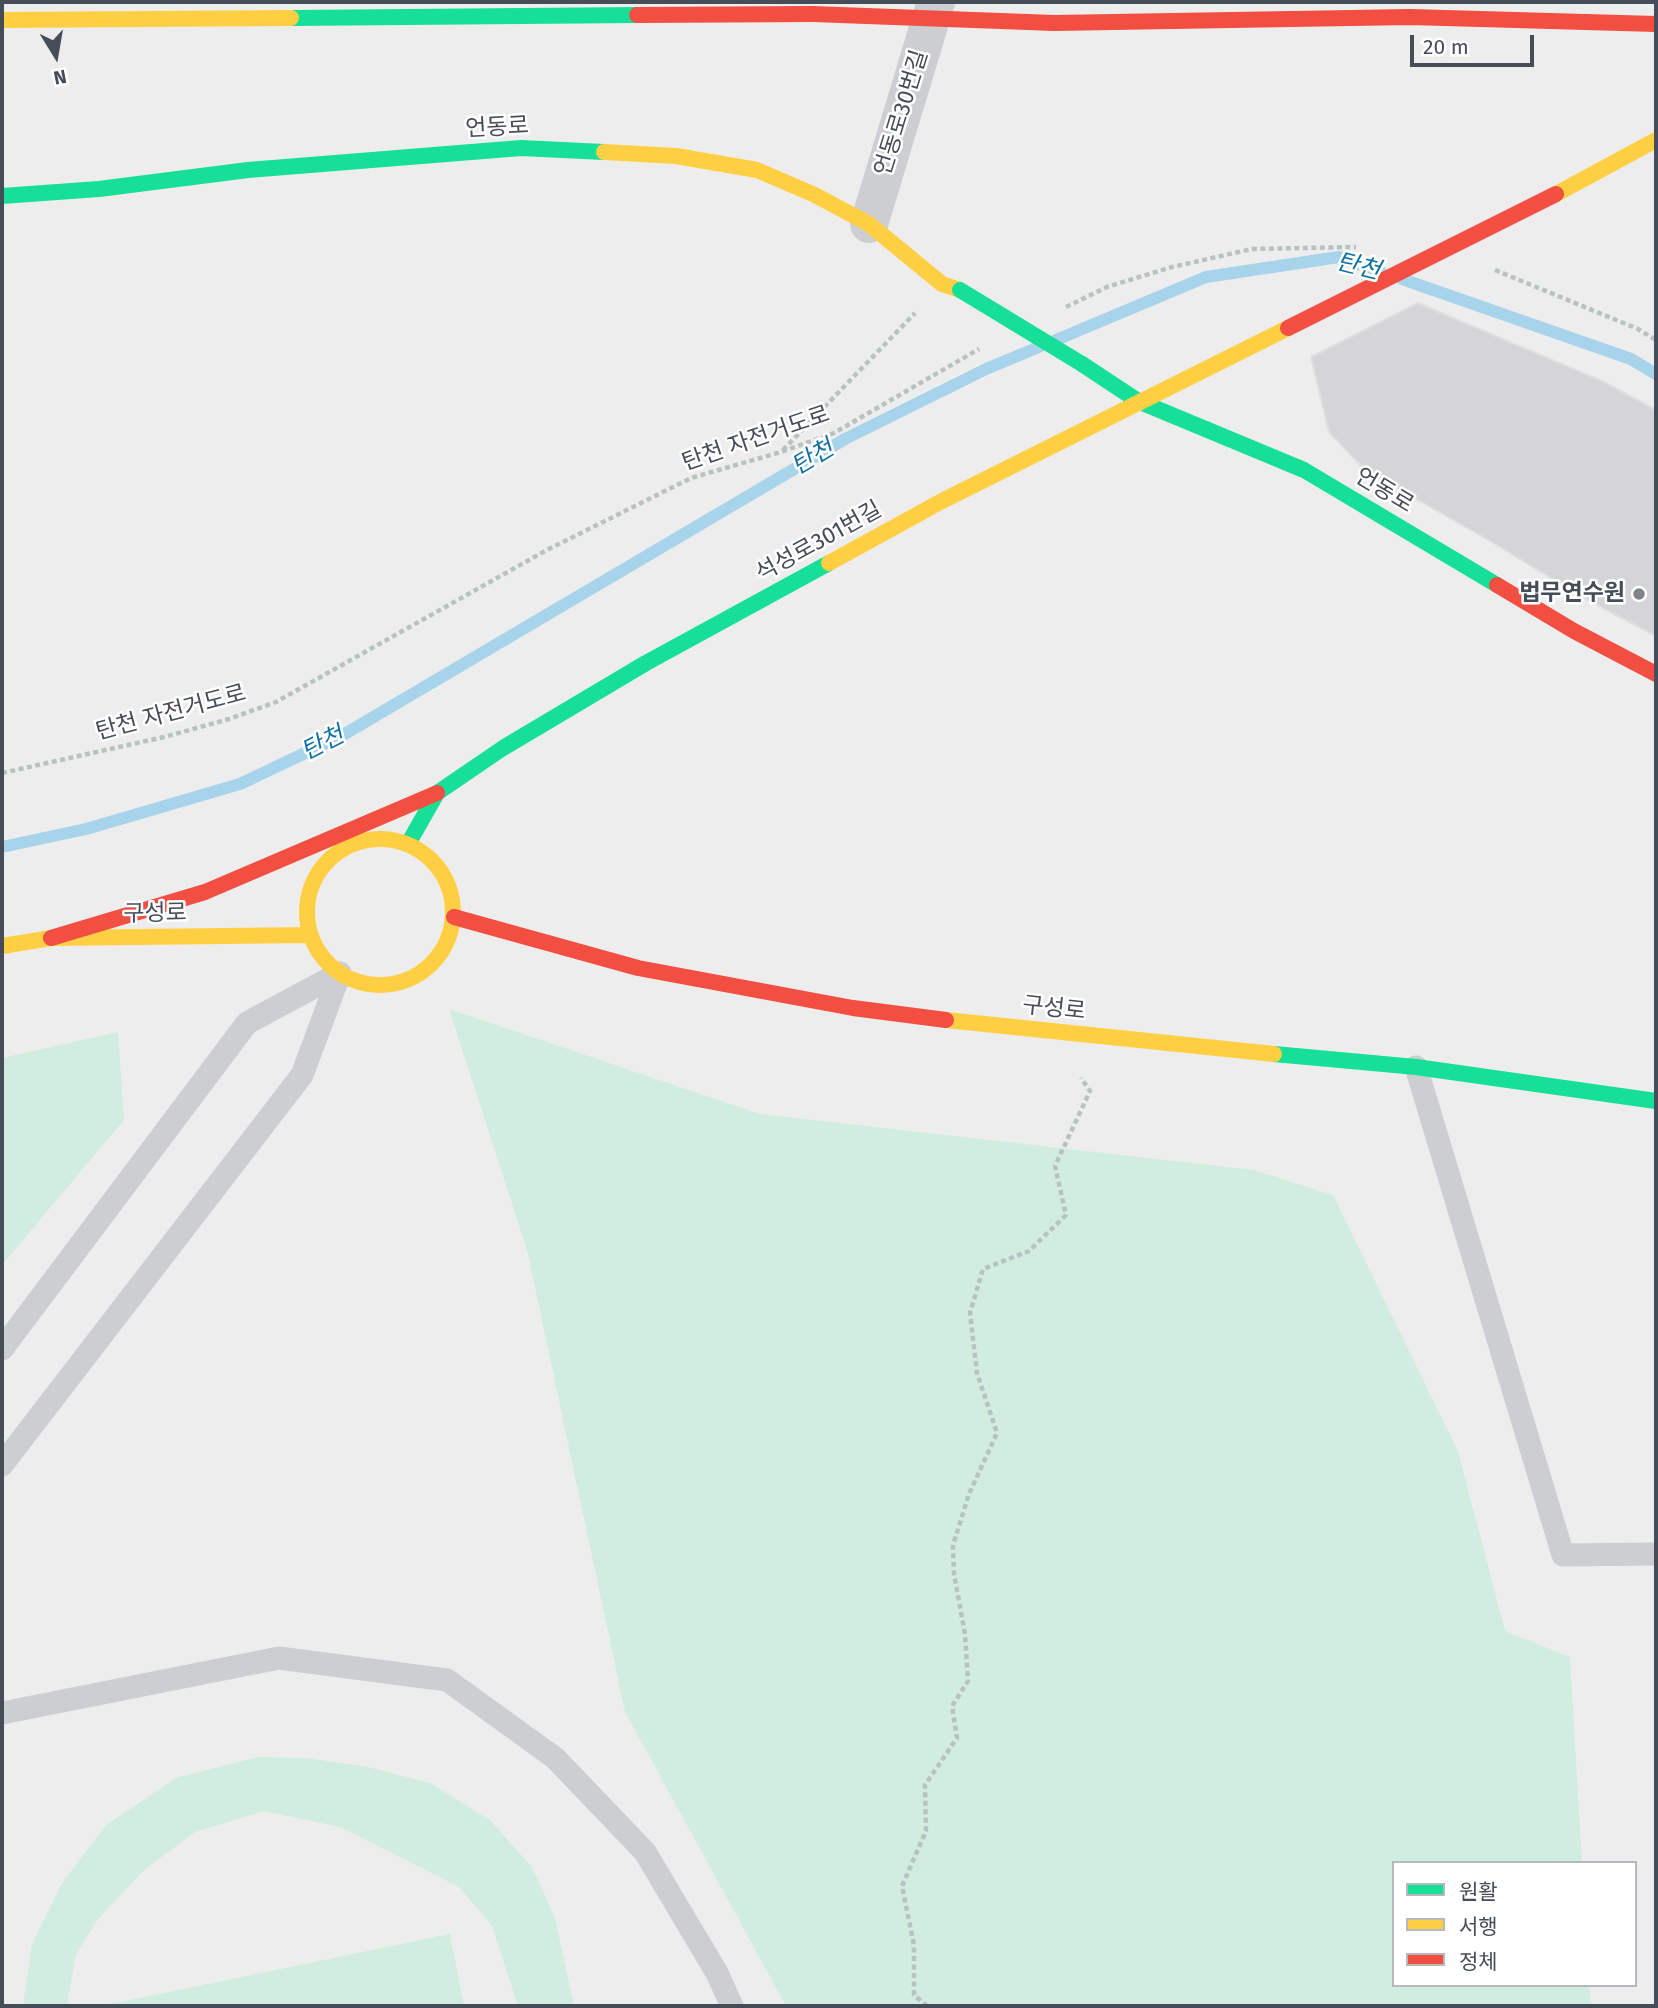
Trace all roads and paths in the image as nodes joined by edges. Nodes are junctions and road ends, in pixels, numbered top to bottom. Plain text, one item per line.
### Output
1 (936, 2) edge
2 (2, 20) edge
3 (1656, 24) edge
4 (1656, 140) edge
5 (2, 197) edge
6 (869, 224) junction
7 (1365, 247) dead end
8 (1481, 267) dead end
9 (942, 284) junction
10 (1057, 311) dead end
11 (1656, 340) edge
12 (982, 348) dead end
13 (1138, 401) junction
14 (781, 452) junction
15 (1656, 674) edge
16 (2, 774) edge
17 (437, 793) junction
18 (408, 844) junction
19 (454, 917) junction
20 (310, 935) junction
21 (51, 938) junction
22 (2, 946) edge
23 (340, 973) junction
24 (1052, 1033) junction
25 (1416, 1067) junction
26 (1656, 1101) edge
27 (2, 1349) edge
28 (2, 1465) edge
29 (1656, 1554) edge
30 (2, 1713) edge
31 (732, 2006) edge
32 (927, 2006) edge

1 - 6 street, 언동로30번길
2 - 3 main road, bridge
4 - 13 main road, 석성로301번길, bridge
5 - 6 main road, 언동로
6 - 9 main road, 언동로
7 - 10 path
8 - 11 path
9 - 13 main road, 언동로, bridge
9 - 14 path
12 - 14 path, 탄천 자전거도로
13 - 15 main road, 언동로
13 - 17 main road, 석성로301번길
14 - 16 path, 탄천 자전거도로
17 - 18 main road, 석성로301번길
17 - 21 main road
18 - 19 main road
18 - 20 main road
19 - 23 main road
19 - 24 main road, 구성로
20 - 21 main road, 구성로
20 - 23 main road
21 - 22 main road, 구성로
23 - 27 lane
23 - 28 lane
24 - 25 main road, 구성로
24 - 32 path
25 - 26 main road, 구성로
25 - 29 lane
30 - 31 lane

